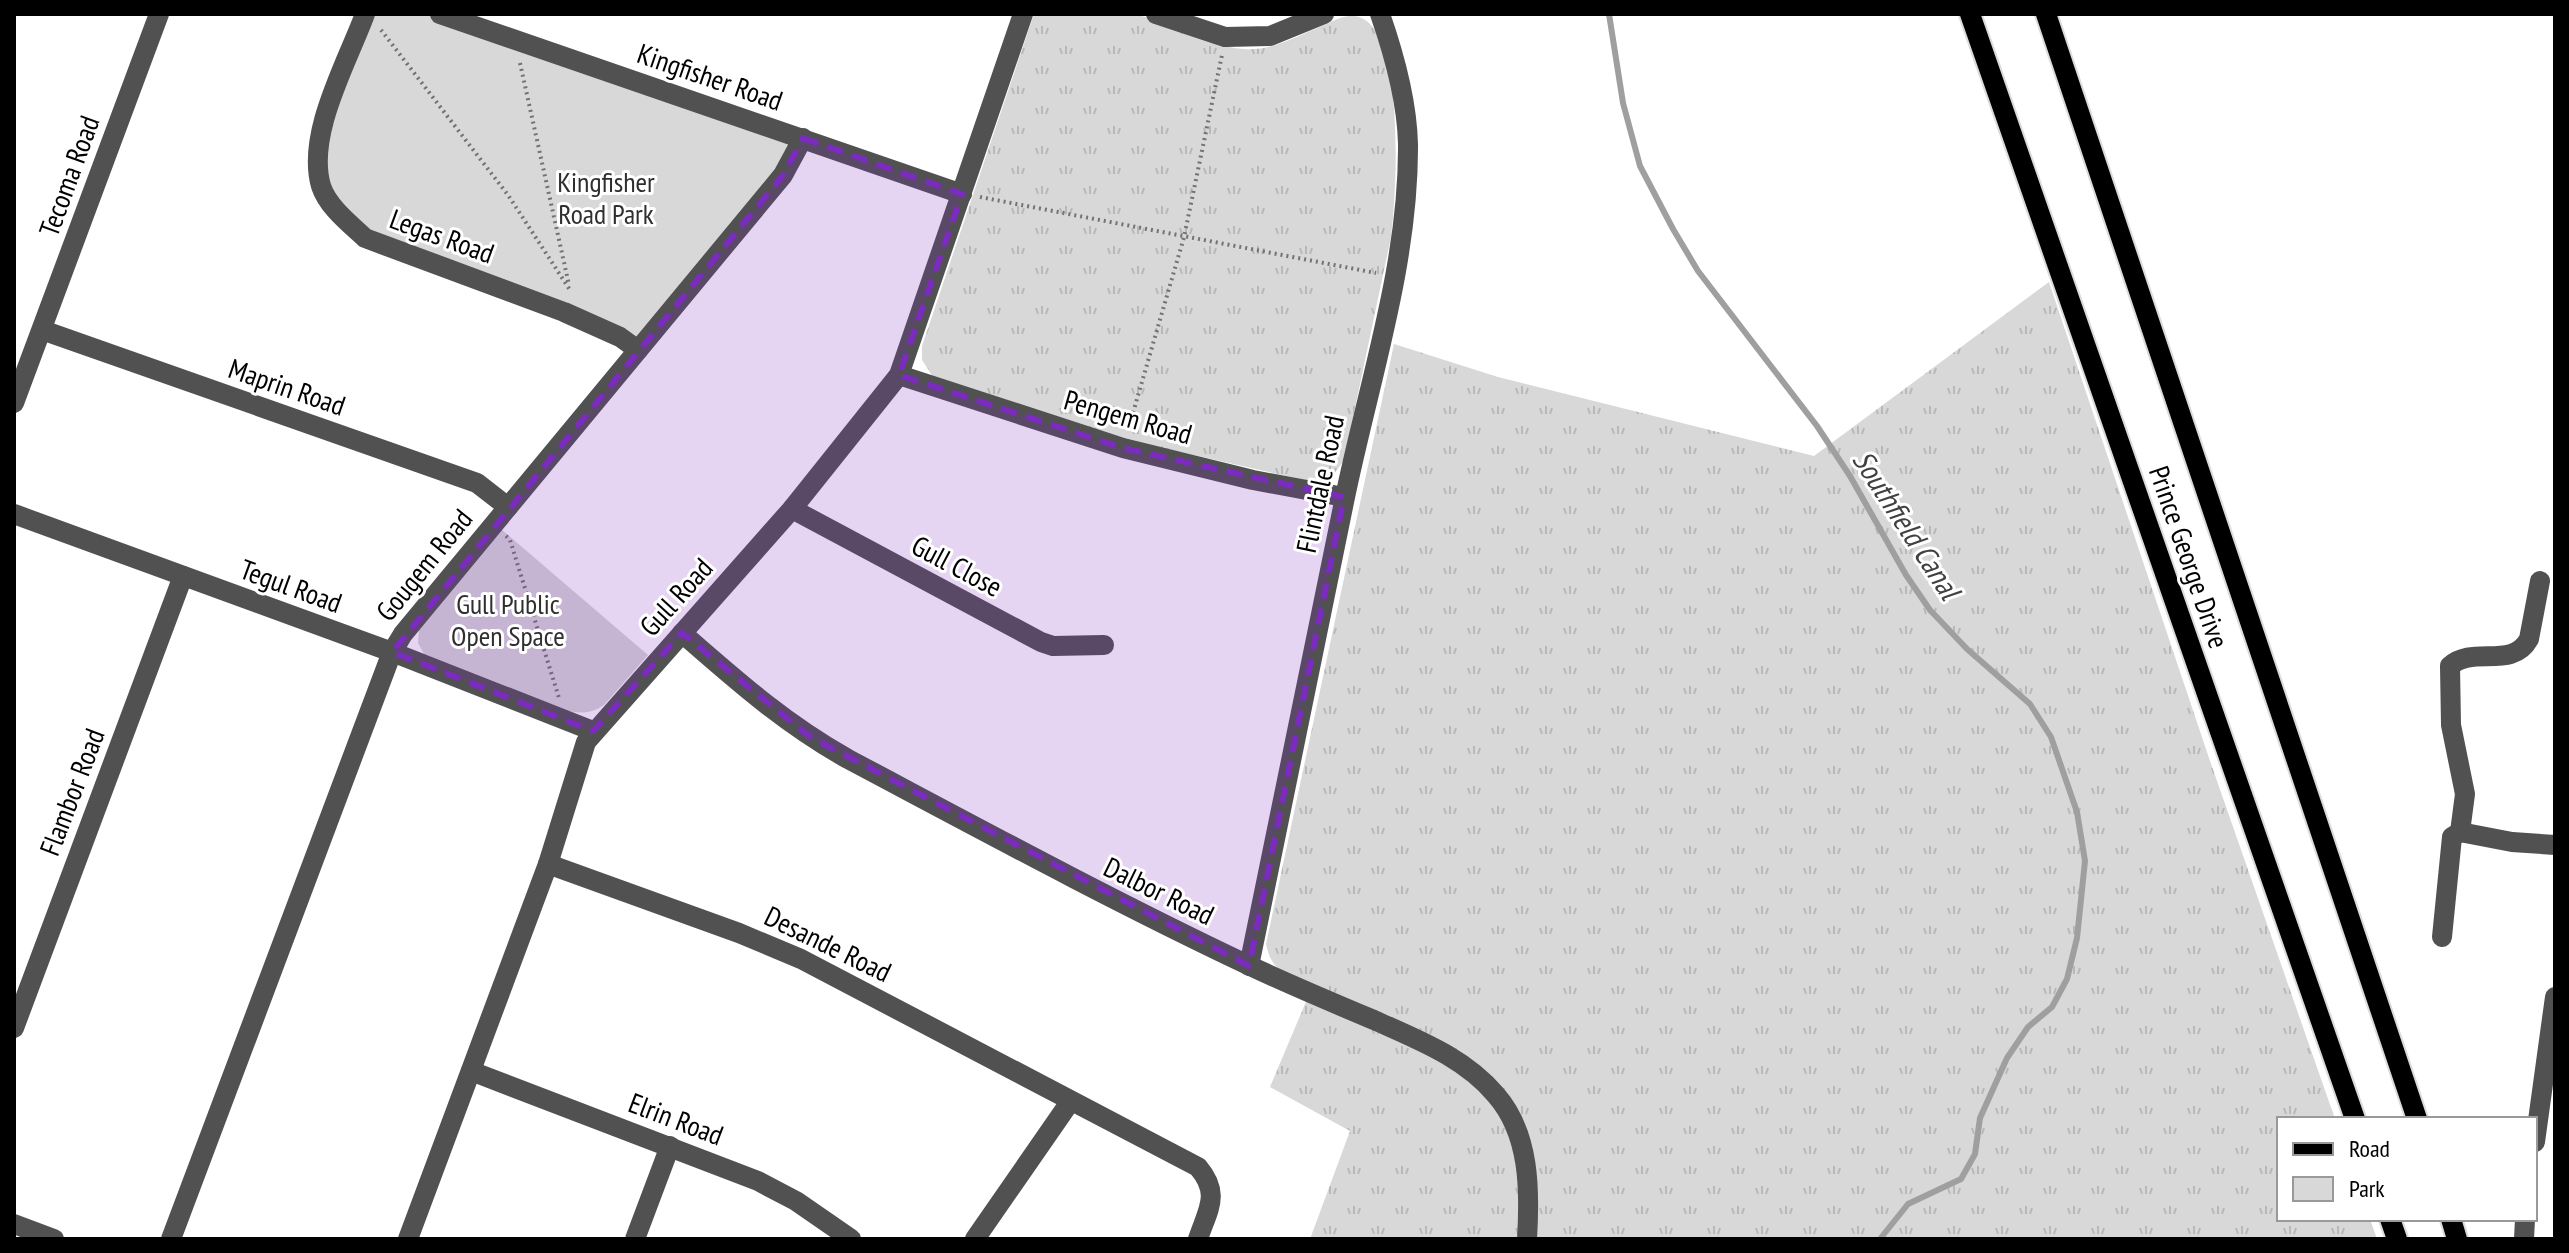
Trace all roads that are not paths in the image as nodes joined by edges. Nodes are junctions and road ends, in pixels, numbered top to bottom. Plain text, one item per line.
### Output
1 (159, 14) edge
2 (440, 14) edge
3 (1023, 14) edge
4 (1156, 14) edge
5 (1324, 14) edge
6 (1380, 14) edge
7 (1970, 14) edge
8 (2046, 14) edge
9 (364, 17) edge
10 (486, 21) edge
11 (803, 138) junction
12 (962, 194) junction
13 (42, 330) junction
14 (638, 350) junction
15 (899, 375) junction
16 (14, 403) edge
17 (1344, 497) junction
18 (508, 507) junction
19 (792, 509) junction
20 (14, 514) edge
21 (183, 576) junction
22 (2540, 581) dead end
23 (682, 633) junction
24 (1104, 645) dead end
25 (392, 652) junction
26 (593, 731) junction
27 (2460, 832) junction
28 (2555, 845) edge
29 (548, 864) junction
30 (2442, 937) dead end
31 (1249, 966) junction
32 (2555, 997) edge
33 (14, 1028) edge
34 (471, 1071) junction
35 (1070, 1102) junction
36 (2354, 1117) edge
37 (2416, 1117) edge
38 (2537, 1128) edge
39 (670, 1146) junction
40 (14, 1224) edge
41 (54, 1239) edge
42 (171, 1239) edge
43 (408, 1239) edge
44 (635, 1239) edge
45 (851, 1239) edge
46 (975, 1239) edge
47 (1198, 1239) edge
48 (1527, 1239) edge

1 - 13 street, Tecoma Road
2 - 10 street, Kingfisher Road
3 - 12 street, Gull Road
4 - 5 street
6 - 17 street, Flintdale Road
7 - 36 main road, Prince George Drive
8 - 37 main road, Prince George Drive
9 - 14 street, Legas Road
10 - 11 street, Kingfisher Road
11 - 12 street, Kingfisher Road
11 - 14 street, Gougem Road
12 - 15 street, Gull Road
13 - 16 street, Tecoma Road
13 - 18 street, Maprin Road
14 - 18 street, Gougem Road
15 - 17 street, Pengem Road
15 - 19 street, Gull Road
17 - 31 street, Flintdale Road
18 - 25 street, Gougem Road
19 - 23 street, Gull Road
19 - 24 street, Gull Close
20 - 21 street, Tegul Road
21 - 25 street, Tegul Road
21 - 33 street, Flambor Road
22 - 27 street
23 - 26 street, Gull Road
23 - 31 street, Dalbor Road
25 - 26 street, Tegul Road
25 - 42 street, Gougem Road
26 - 29 street, Gull Road
27 - 28 street
27 - 30 street
29 - 34 street, Gull Road
29 - 35 street, Desande Road
31 - 48 street, Dalbor Road
32 - 38 street
34 - 39 street, Elrin Road
34 - 43 street, Gull Road
35 - 46 street
35 - 47 street, Desande Road
39 - 44 street
39 - 45 street, Elrin Road
40 - 41 street

